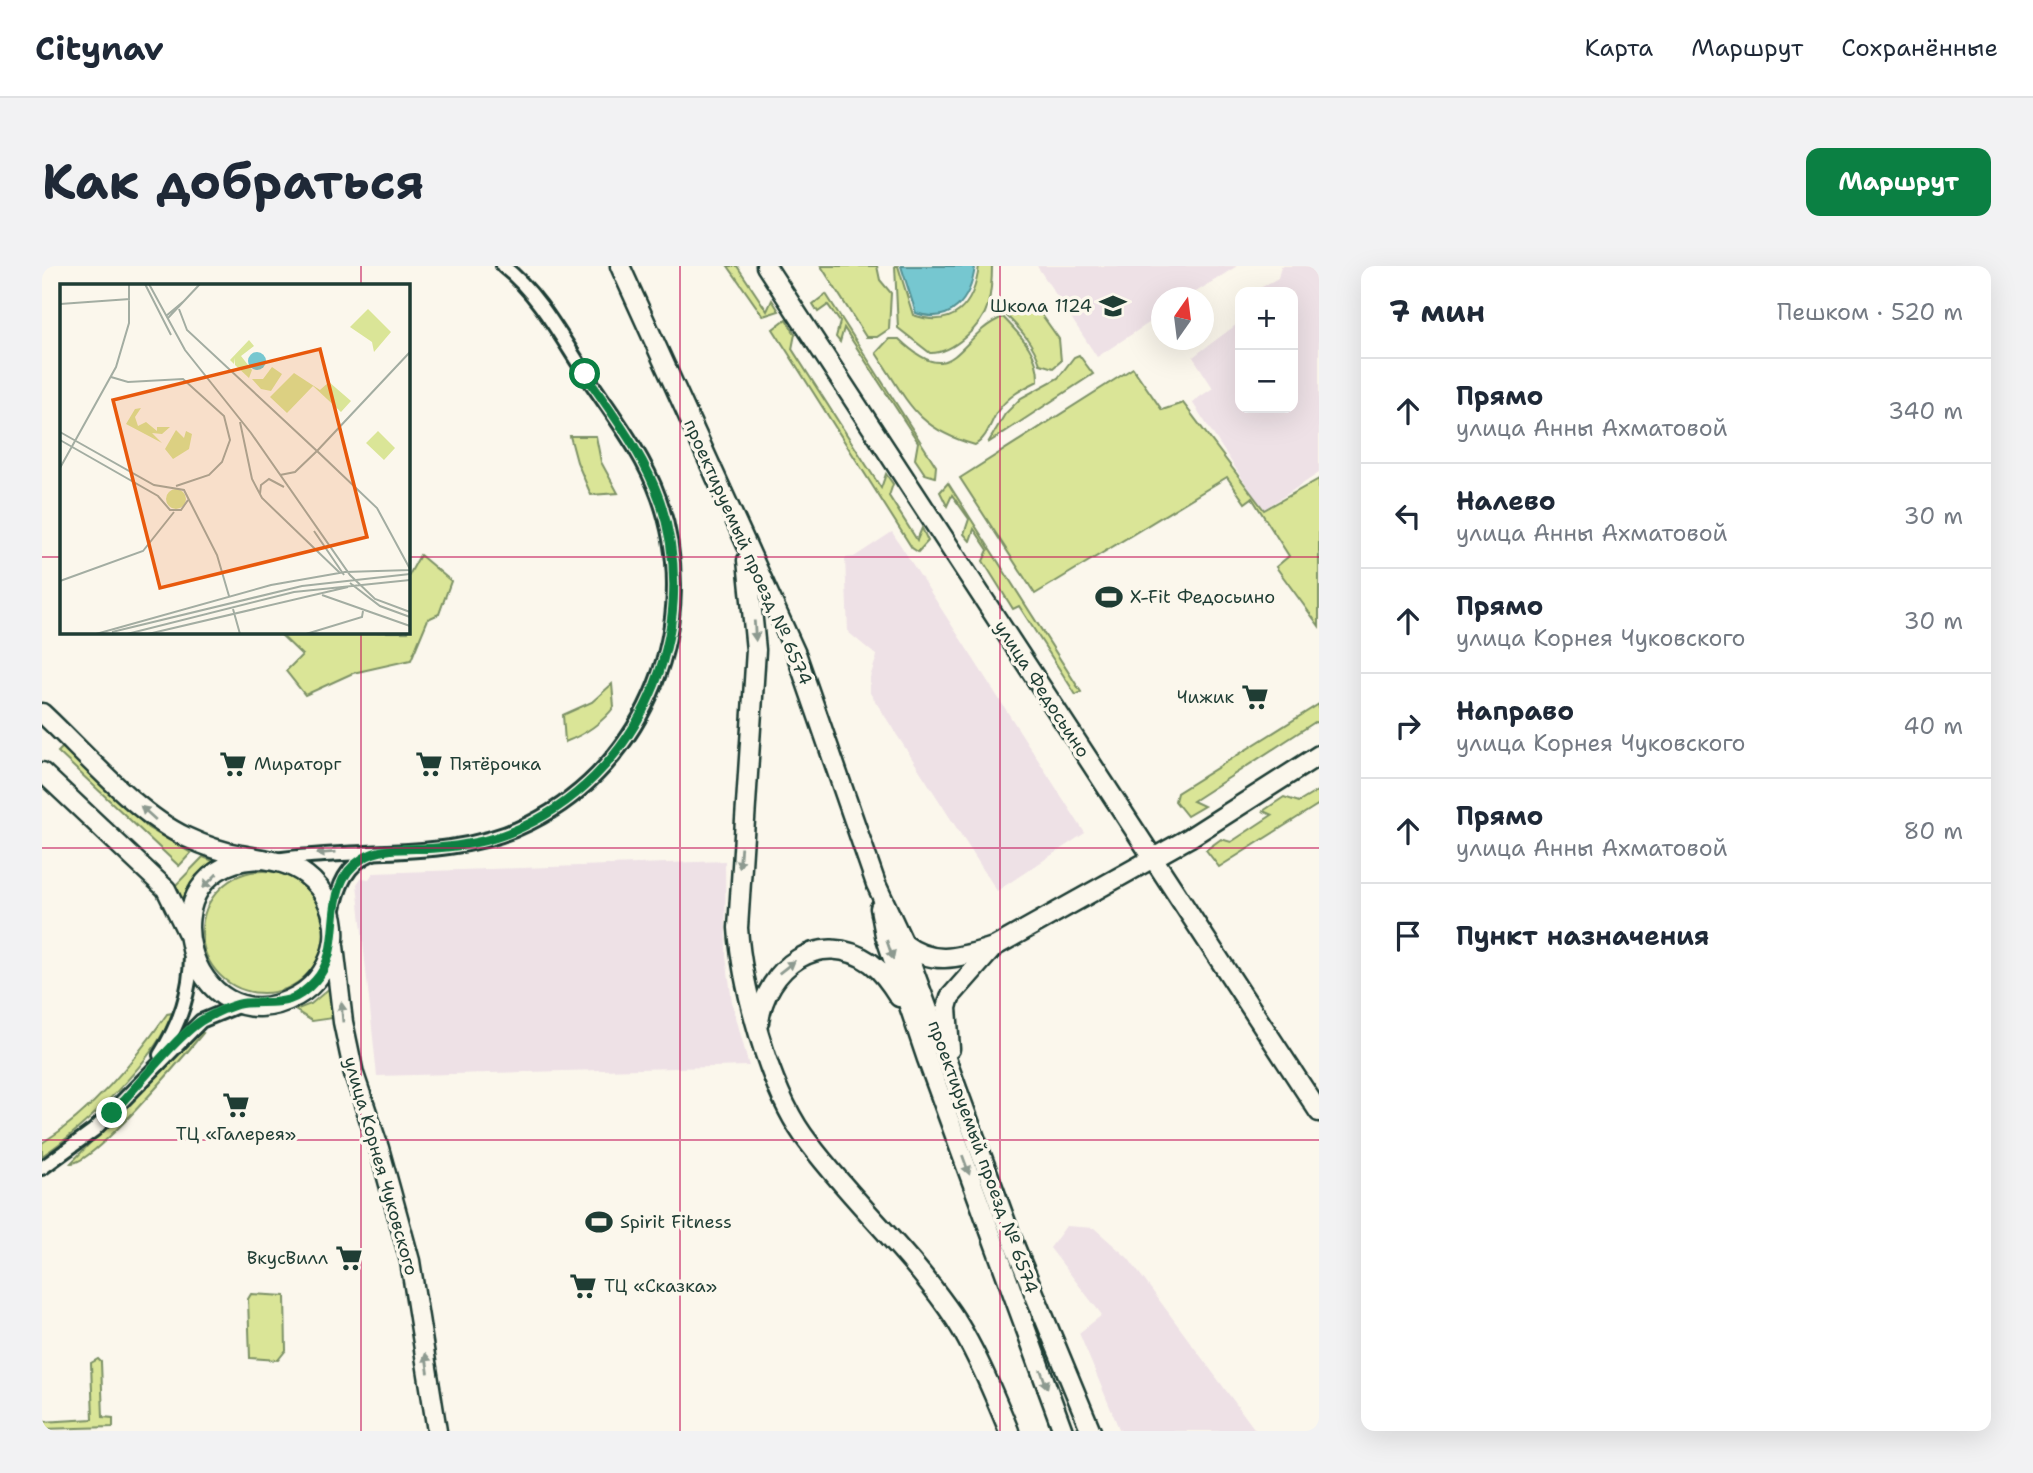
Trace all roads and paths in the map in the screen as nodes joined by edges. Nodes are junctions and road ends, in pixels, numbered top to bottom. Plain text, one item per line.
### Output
1 (503, 266) edge
2 (620, 266) edge
3 (766, 266) edge
4 (744, 539) junction
5 (42, 713) edge
6 (1319, 755) edge
7 (42, 772) edge
8 (380, 851) junction
9 (1153, 859) junction
10 (269, 860) junction
11 (876, 884) junction
12 (332, 916) junction
13 (334, 942) junction
14 (189, 944) junction
15 (904, 944) junction
16 (994, 947) junction
17 (245, 1003) junction
18 (913, 1019) junction
19 (759, 1026) junction
20 (146, 1076) junction
21 (953, 1077) junction
22 (1319, 1112) edge
23 (42, 1168) edge
24 (437, 1431) edge
25 (1009, 1431) edge
26 (1063, 1431) edge
27 (1091, 1431) edge

1 - 8 street
2 - 4 main road, проектируемый проезд № 6574
3 - 9 main road, улица Федосьино
4 - 11 main road, проектируемый проезд № 6574
4 -> 19 main road
10 -> 5 main road, улица Корнея Чуковского
6 - 9 main road
7 - 14 main road, улица Корнея Чуковского
8 -> 10 street
8 - 12 street
9 - 16 main road
9 - 22 main road, улица Федосьино
10 - 12 main road, улица Корнея Чуковского
10 -> 14 main road
11 - 15 main road, проектируемый проезд № 6574
11 -> 18 main road, проектируемый проезд № 6574
12 - 13 main road, улица Корнея Чуковского
13 - 17 main road, улица Корнея Чуковского
24 -> 13 main road, улица Корнея Чуковского
14 - 17 main road, улица Корнея Чуковского
14 - 20 street
15 - 16 main road
15 - 21 main road, проектируемый проезд № 6574
16 - 21 main road
17 - 20 street
19 -> 18 main road
18 -> 26 main road, проектируемый проезд № 6574
19 - 25 main road
20 - 23 street
21 - 27 main road, проектируемый проезд № 6574

